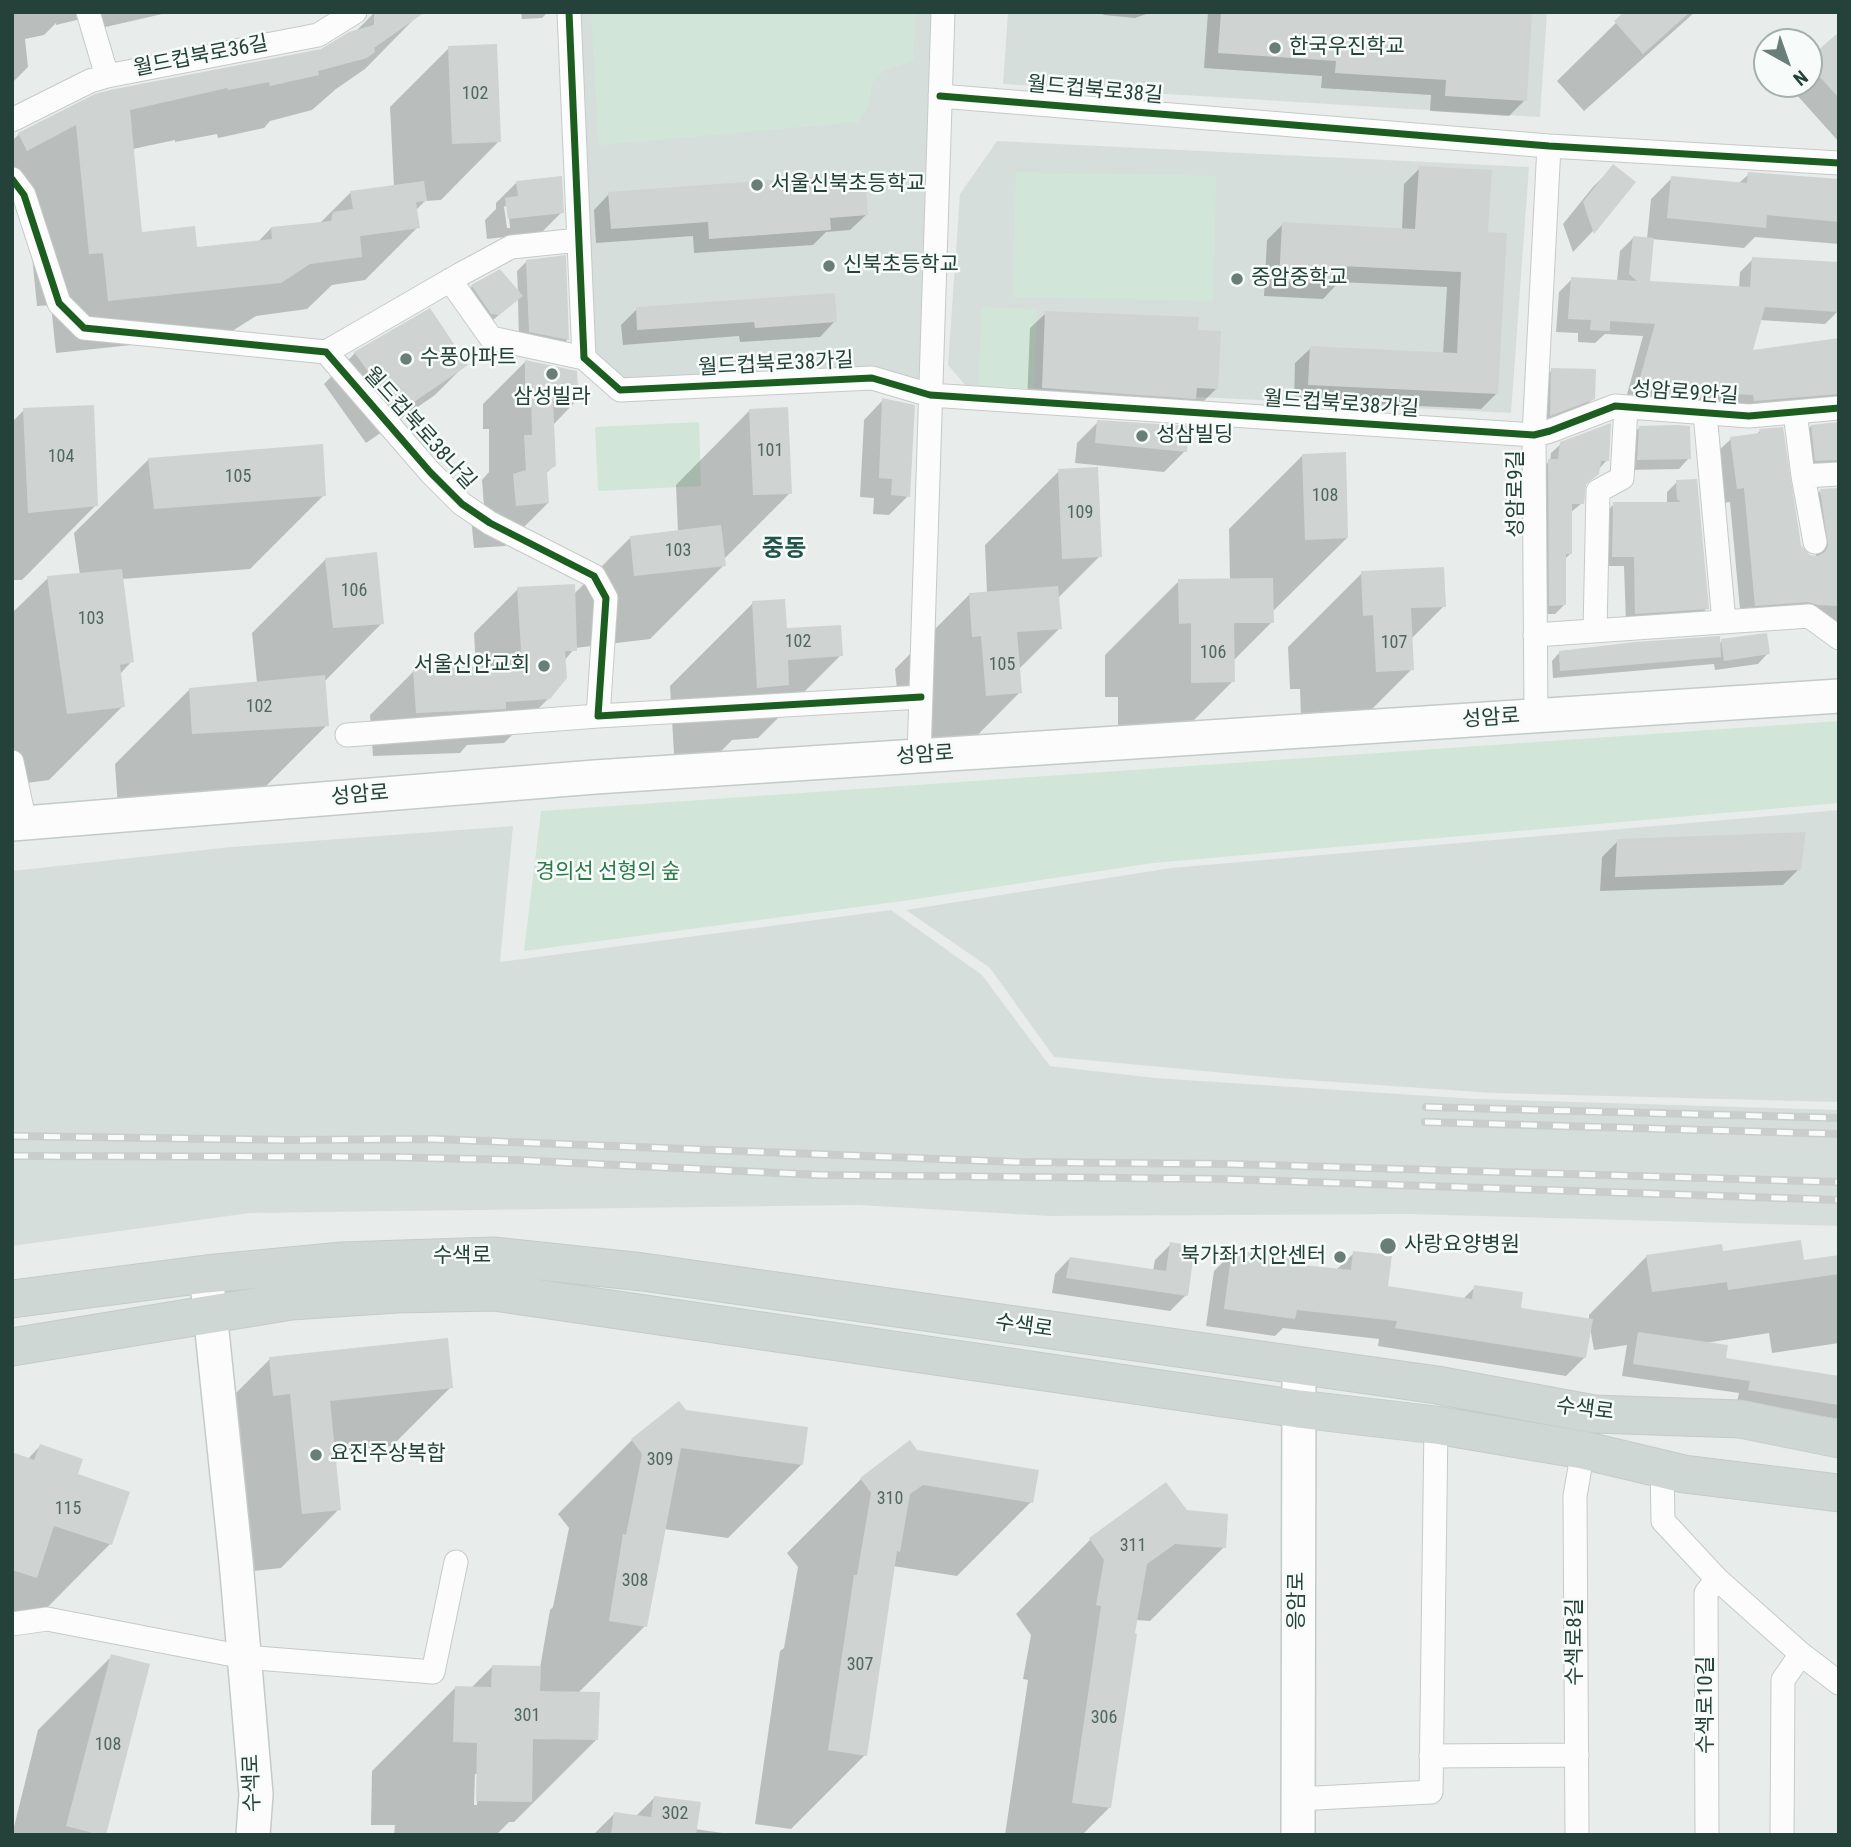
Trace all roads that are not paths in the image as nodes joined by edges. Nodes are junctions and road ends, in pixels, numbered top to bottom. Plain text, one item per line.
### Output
1 (88, 12) edge
2 (355, 12) edge
3 (569, 12) edge
4 (943, 12) edge
5 (107, 76) junction
6 (940, 96) junction
7 (12, 121) edge
8 (1549, 146) junction
9 (1839, 163) edge
10 (12, 179) edge
11 (579, 240) junction
12 (450, 280) junction
13 (326, 352) junction
14 (584, 358) junction
15 (930, 395) junction
16 (1626, 407) junction
17 (1839, 408) edge
18 (1795, 412) junction
19 (1705, 413) junction
20 (1534, 435) junction
21 (1839, 474) edge
22 (1803, 476) junction
23 (1815, 542) dead end
24 (1724, 622) junction
25 (1595, 631) junction
26 (1535, 635) junction
27 (1839, 638) edge
28 (1839, 696) edge
29 (921, 697) junction
30 (598, 716) junction
31 (1536, 716) junction
32 (347, 735) dead end
33 (919, 756) junction
34 (12, 762) edge
35 (18, 824) edge
36 (206, 1274) junction
37 (12, 1299) edge
38 (211, 1313) junction
39 (12, 1347) edge
40 (1299, 1367) junction
41 (1299, 1409) junction
42 (1436, 1425) junction
43 (1839, 1439) edge
44 (1583, 1450) junction
45 (1662, 1469) junction
46 (1839, 1493) edge
47 (456, 1562) dead end
48 (1717, 1579) junction
49 (12, 1623) edge
50 (1801, 1654) junction
51 (244, 1657) junction
52 (1839, 1683) edge
53 (1577, 1755) junction
54 (1431, 1756) junction
55 (1297, 1799) junction
56 (253, 1835) edge
57 (1298, 1835) edge
58 (1577, 1835) edge
59 (1707, 1835) edge
60 (1782, 1835) edge

1 - 5 street, 월드컵북로36길
2 - 5 street, 월드컵북로36길
3 - 11 street
4 - 6 street
5 - 7 street
6 - 8 street, 월드컵북로38길
6 - 15 street
8 - 9 street
8 - 20 street, 성암로9길
10 - 13 street
11 - 12 street
11 - 14 street
12 - 13 street
12 - 14 street, 월드컵북로38가길
13 - 30 street, 월드컵북로38나길
14 - 15 street, 월드컵북로38가길
15 - 20 street, 월드컵북로38가길
15 - 29 street
16 - 19 street, 성암로9안길
16 - 20 street, 성암로9안길
16 - 25 street
17 - 18 street, 성암로9안길
18 - 19 street, 성암로9안길
18 - 22 street
19 - 24 street, 성암로9안길
20 - 26 street, 성암로9길
21 - 22 street
22 - 23 street
24 - 25 street
24 - 27 street
25 - 26 street
26 - 31 street, 성암로9길
28 - 31 main road, 성암로
29 - 30 street
29 - 33 street
30 - 32 street
31 - 33 main road, 성암로
33 - 35 main road, 성암로
34 - 35 street
36 - 37 main road, 수색로
36 - 38 main road, 수색로
36 - 40 main road, 수색로
38 - 39 main road, 수색로
38 - 41 main road, 수색로
38 - 51 main road, 수색로
40 - 41 main road, 응암로
40 - 43 main road, 수색로
41 - 42 main road, 수색로
41 - 55 main road, 응암로
42 - 44 main road, 수색로
42 - 54 street
44 - 45 main road, 수색로
44 - 53 street, 수색로8길
45 - 46 main road, 수색로
45 - 48 street
47 - 51 street
48 - 50 street
48 - 59 street, 수색로10길
49 - 51 street
50 - 52 street
50 - 60 street
51 - 56 main road, 수색로
53 - 54 street
53 - 58 street, 수색로8길
54 - 55 street
55 - 57 main road, 응암로

